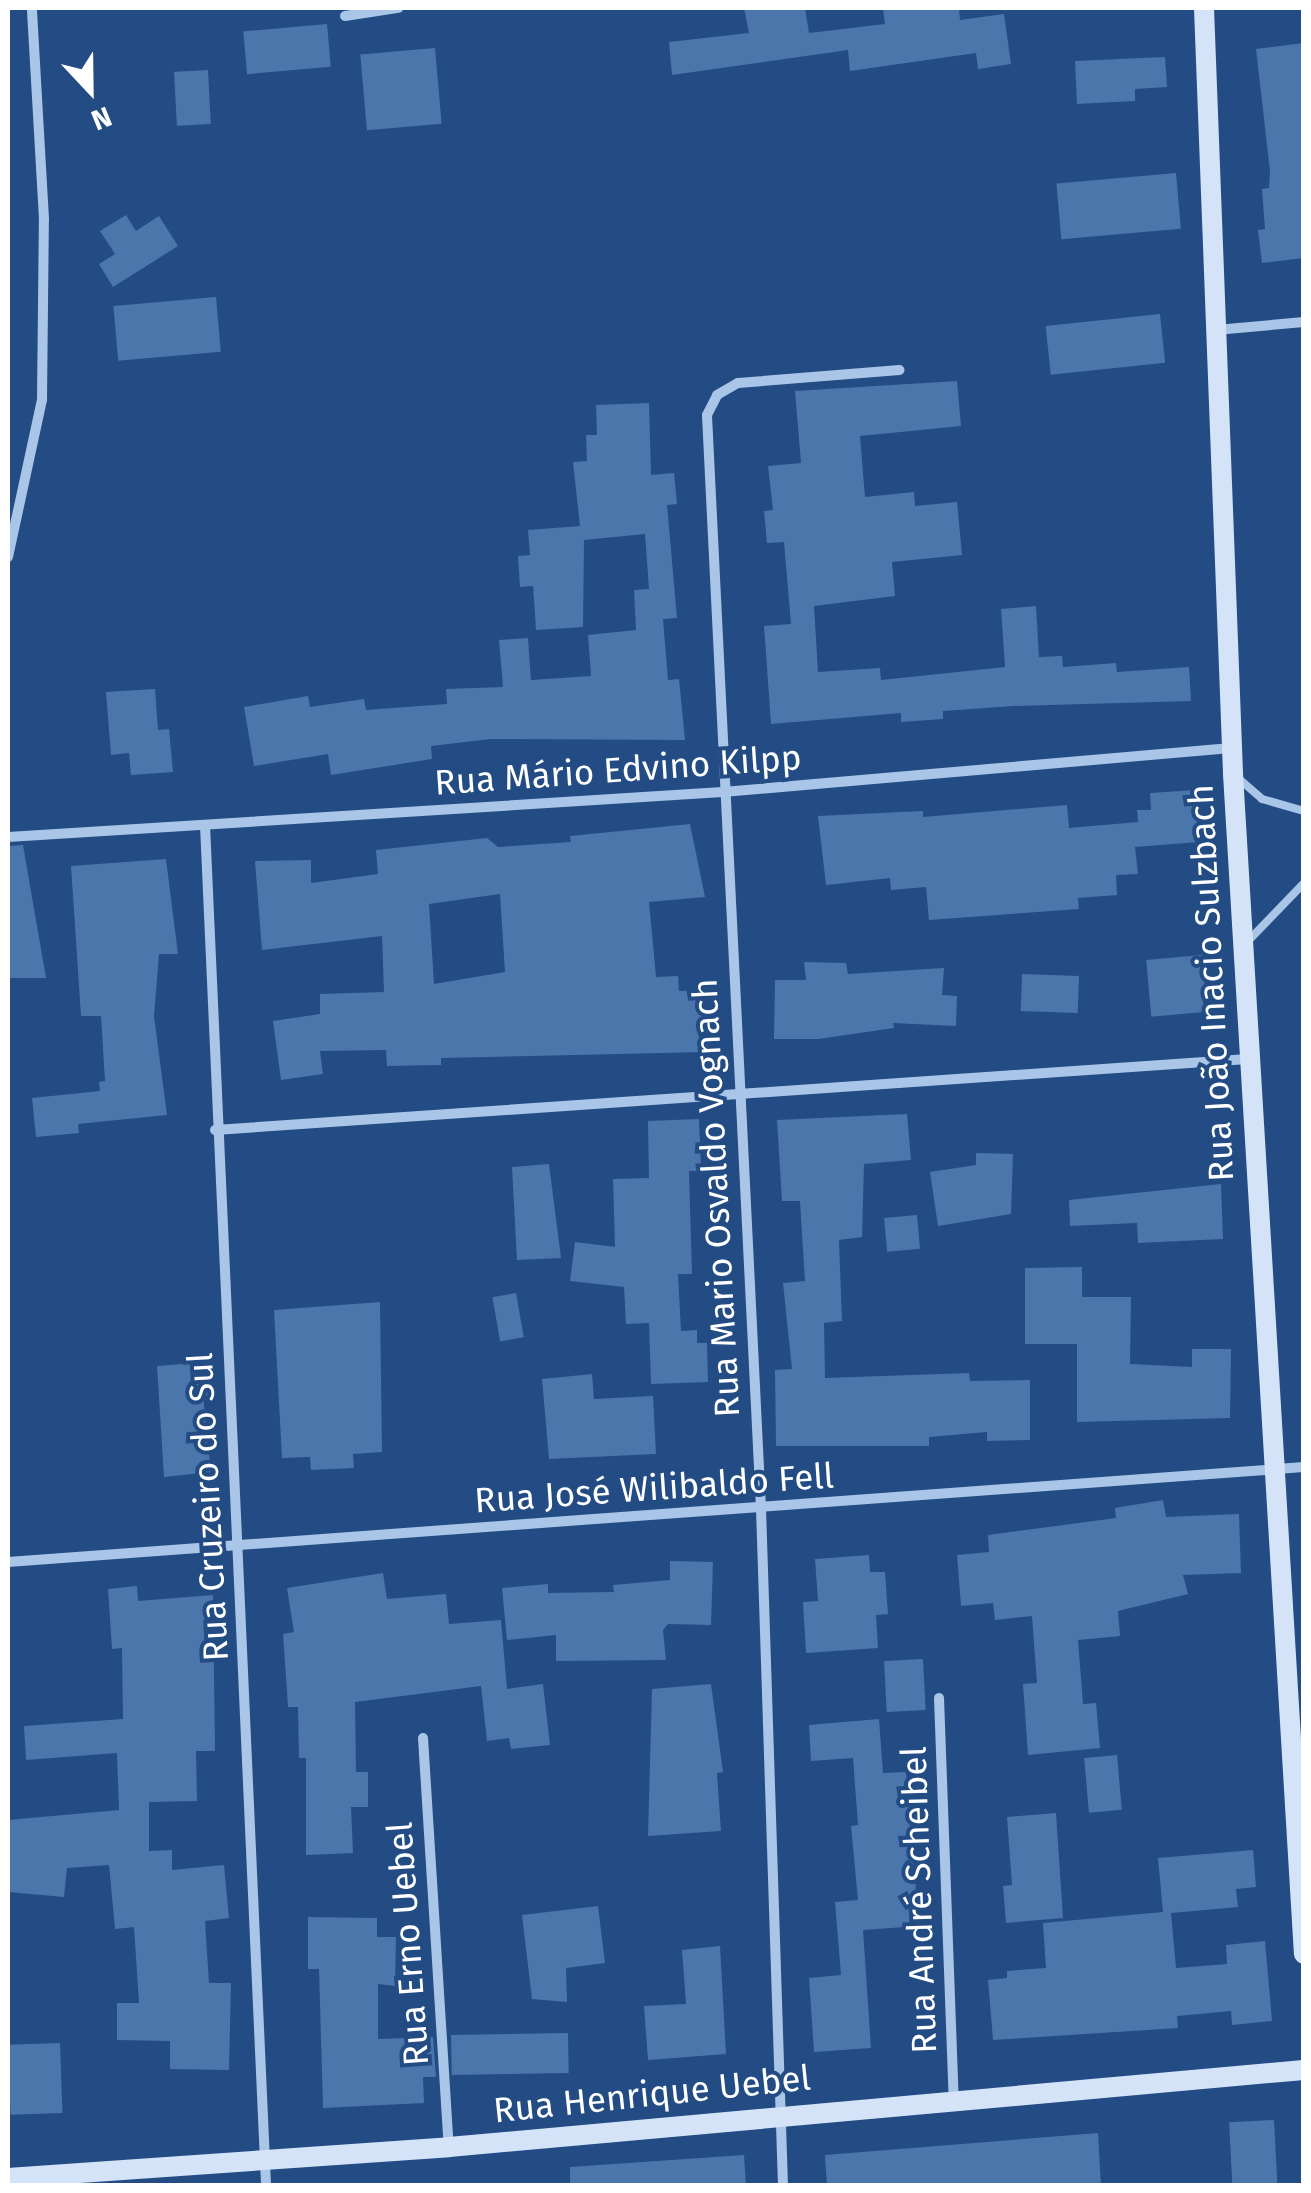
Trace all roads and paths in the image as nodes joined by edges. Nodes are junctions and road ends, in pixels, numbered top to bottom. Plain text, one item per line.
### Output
1 (32, 8) edge
2 (398, 8) edge
3 (1204, 8) edge
4 (345, 16) dead end
5 (1304, 322) edge
6 (1215, 330) junction
7 (899, 370) dead end
8 (8, 557) edge
9 (1232, 748) junction
10 (1232, 774) junction
11 (723, 792) junction
12 (1304, 811) edge
13 (205, 825) junction
14 (8, 837) edge
15 (1304, 883) edge
16 (1242, 948) junction
17 (1248, 1059) junction
18 (736, 1092) junction
19 (215, 1130) junction
20 (1304, 1467) edge
21 (1270, 1470) junction
22 (760, 1508) junction
23 (238, 1544) junction
24 (8, 1562) edge
25 (940, 1698) dead end
26 (422, 1738) dead end
27 (1304, 1954) edge
28 (1304, 2070) edge
29 (954, 2099) junction
30 (778, 2113) junction
31 (449, 2147) junction
32 (264, 2161) junction
33 (8, 2178) edge
34 (266, 2186) edge
35 (783, 2186) edge

1 - 8 street
2 - 4 street
3 - 6 street, Rua João Inacio Sulzbach
5 - 6 street
6 - 9 street, Rua João Inacio Sulzbach
7 - 11 street, Rua Mario Osvaldo Vognach
9 - 10 street, Rua João Inacio Sulzbach
9 - 11 street, Rua Mário Edvino Kilpp
10 - 12 lane
10 - 16 street, Rua João Inacio Sulzbach
11 - 13 street, Rua Mário Edvino Kilpp
11 - 18 street, Rua Mario Osvaldo Vognach
13 - 14 street, Rua Mário Edvino Kilpp
13 - 19 street, Rua Cruzeiro do Sul
15 - 16 lane
16 - 17 street, Rua João Inacio Sulzbach
17 - 18 street
17 - 21 street, Rua João Inacio Sulzbach
18 - 19 street
18 - 22 street, Rua Mario Osvaldo Vognach
19 - 23 street, Rua Cruzeiro do Sul
20 - 21 street, Rua José Wilibaldo Fell
21 - 22 street, Rua José Wilibaldo Fell
21 - 27 street, Rua João Inacio Sulzbach
22 - 23 street, Rua José Wilibaldo Fell
22 - 30 street, Rua Mario Osvaldo Vognach
23 - 24 street, Rua José Wilibaldo Fell
23 - 32 street, Rua Cruzeiro do Sul
25 - 29 street, Rua André Scheibel
26 - 31 street, Rua Erno Uebel
28 - 29 street, Rua Henrique Uebel
29 - 30 street, Rua Henrique Uebel
30 - 31 street, Rua Henrique Uebel
30 - 35 street, Rua Mario Osvaldo Vognach
31 - 32 street, Rua Henrique Uebel
32 - 33 street, Rua Henrique Uebel
32 - 34 street, Rua Cruzeiro do Sul

